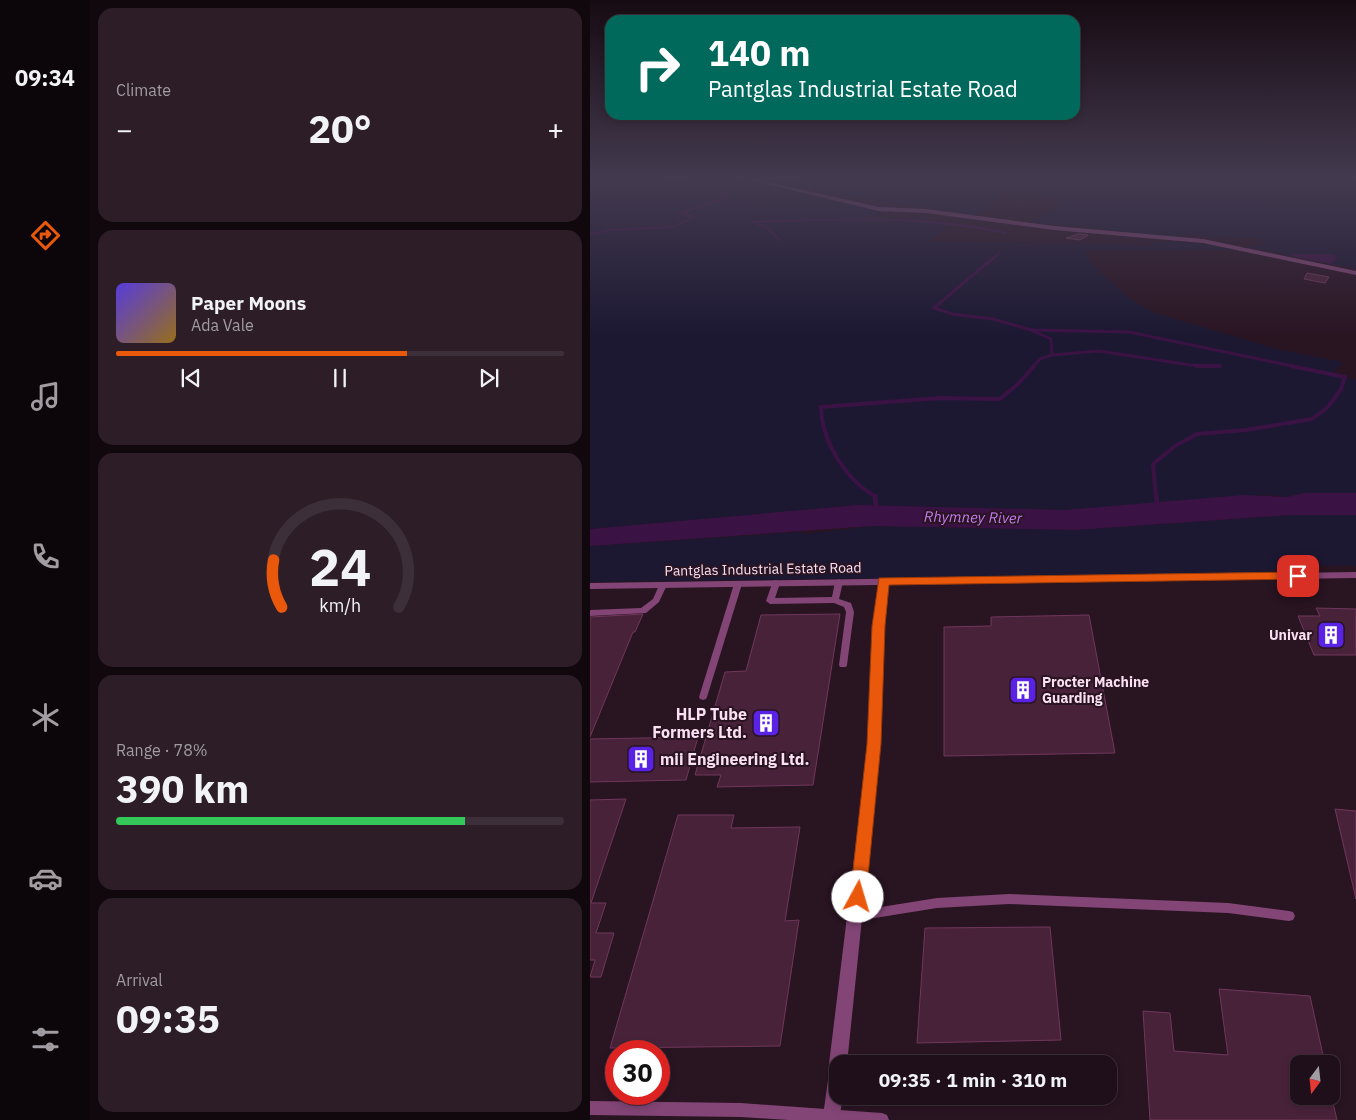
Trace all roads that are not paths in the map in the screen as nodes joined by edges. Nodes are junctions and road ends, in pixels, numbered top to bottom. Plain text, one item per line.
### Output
1 (1099, 232) edge
2 (1356, 274) edge
3 (1356, 575) edge
4 (884, 581) junction
5 (839, 582) junction
6 (776, 583) junction
7 (738, 584) junction
8 (663, 585) junction
9 (590, 586) edge
10 (835, 600) junction
11 (590, 613) edge
12 (843, 665) dead end
13 (704, 697) dead end
14 (856, 916) junction
15 (1289, 916) dead end
16 (839, 1055) edge
17 (833, 1105) edge
18 (590, 1108) edge
19 (832, 1116) junction
20 (882, 1120) edge

1 - 2 street
3 - 4 street, Pantglas Industrial Estate Road
4 - 5 street, Pantglas Industrial Estate Road
4 - 14 street
5 - 6 street, Pantglas Industrial Estate Road
5 - 10 lane
6 - 7 street, Pantglas Industrial Estate Road
6 - 10 lane
7 - 8 street, Pantglas Industrial Estate Road
7 - 13 lane
8 - 9 street, Pantglas Industrial Estate Road
8 - 11 lane
10 - 12 lane
14 - 15 lane
14 - 16 street
17 - 19 street
18 - 19 lane
19 - 20 lane

